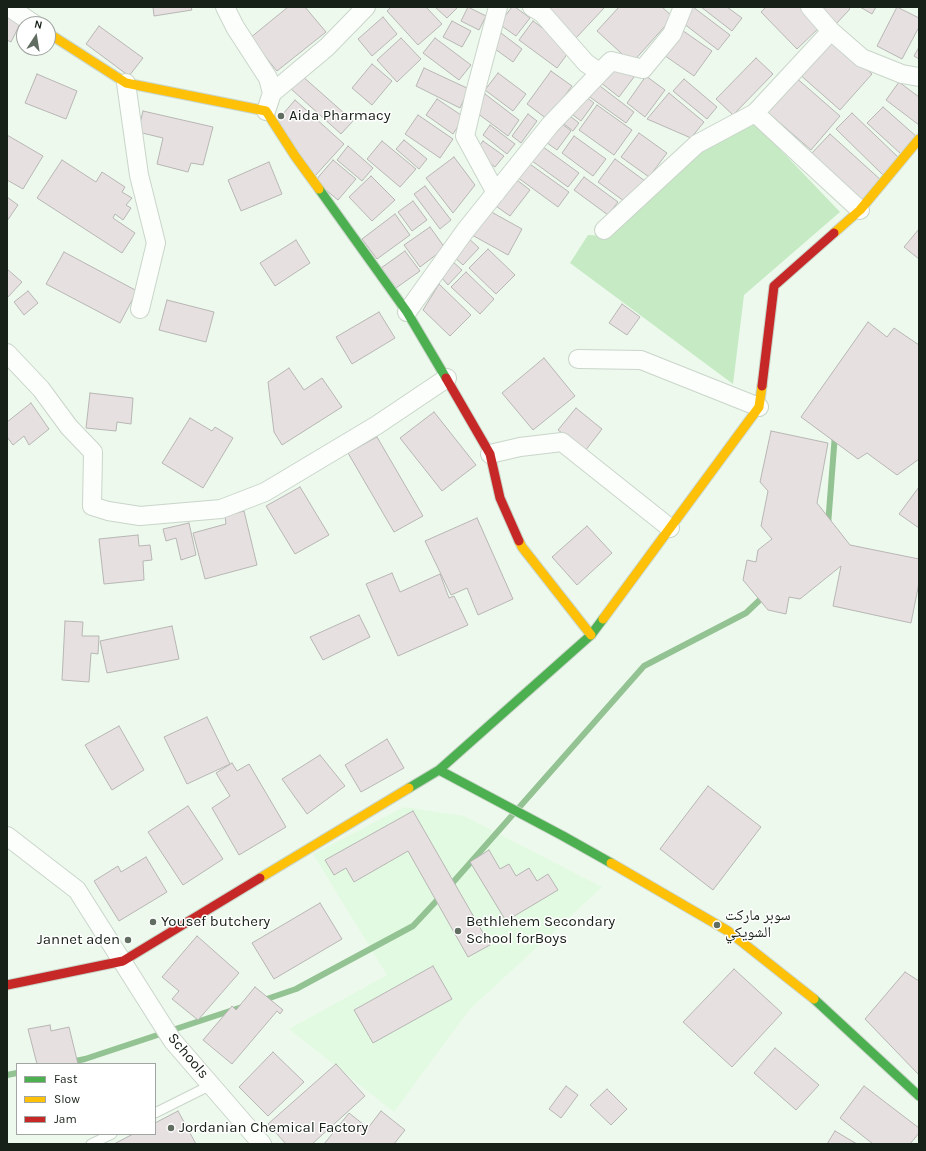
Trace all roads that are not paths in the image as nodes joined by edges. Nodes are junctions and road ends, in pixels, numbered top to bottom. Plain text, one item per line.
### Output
1 (10, 7) edge
2 (226, 7) edge
3 (366, 7) edge
4 (498, 7) edge
5 (683, 7) edge
6 (810, 7) edge
7 (540, 9) edge
8 (23, 16) edge
9 (831, 31) junction
10 (56, 39) edge
11 (599, 72) junction
12 (919, 78) edge
13 (126, 83) junction
14 (272, 92) junction
15 (266, 112) junction
16 (755, 113) junction
17 (919, 139) edge
18 (496, 193) junction
19 (860, 210) junction
20 (604, 230) dead end
21 (140, 309) dead end
22 (407, 312) junction
23 (7, 353) edge
24 (578, 359) dead end
25 (447, 378) junction
26 (759, 407) junction
27 (490, 454) junction
28 (670, 528) junction
29 (590, 635) junction
30 (439, 770) junction
31 (7, 836) edge
32 (123, 961) junction
33 (7, 985) edge
34 (212, 1085) junction
35 (919, 1096) edge
36 (156, 1113) edge
37 (110, 1135) edge
38 (91, 1144) edge
39 (262, 1144) edge

1 - 8 street
2 - 14 street
3 - 14 street
4 - 18 street
5 - 11 street
6 - 9 street
7 - 11 street
9 - 12 street
9 - 16 street
10 - 13 street
11 - 18 street
13 - 15 street
13 - 21 street
14 - 15 street
15 - 22 street
16 - 19 street
16 - 20 street
17 - 19 street
18 - 22 street
19 - 26 street
22 - 25 street
23 - 25 street
24 - 26 street
25 - 27 street
26 - 28 street
27 - 28 street
27 - 29 street
28 - 29 street
29 - 30 street
30 - 32 street
30 - 35 street
31 - 32 street, Schools
32 - 33 street
32 - 34 street, Schools
34 - 36 lane
34 - 39 street, Schools
37 - 38 lane

